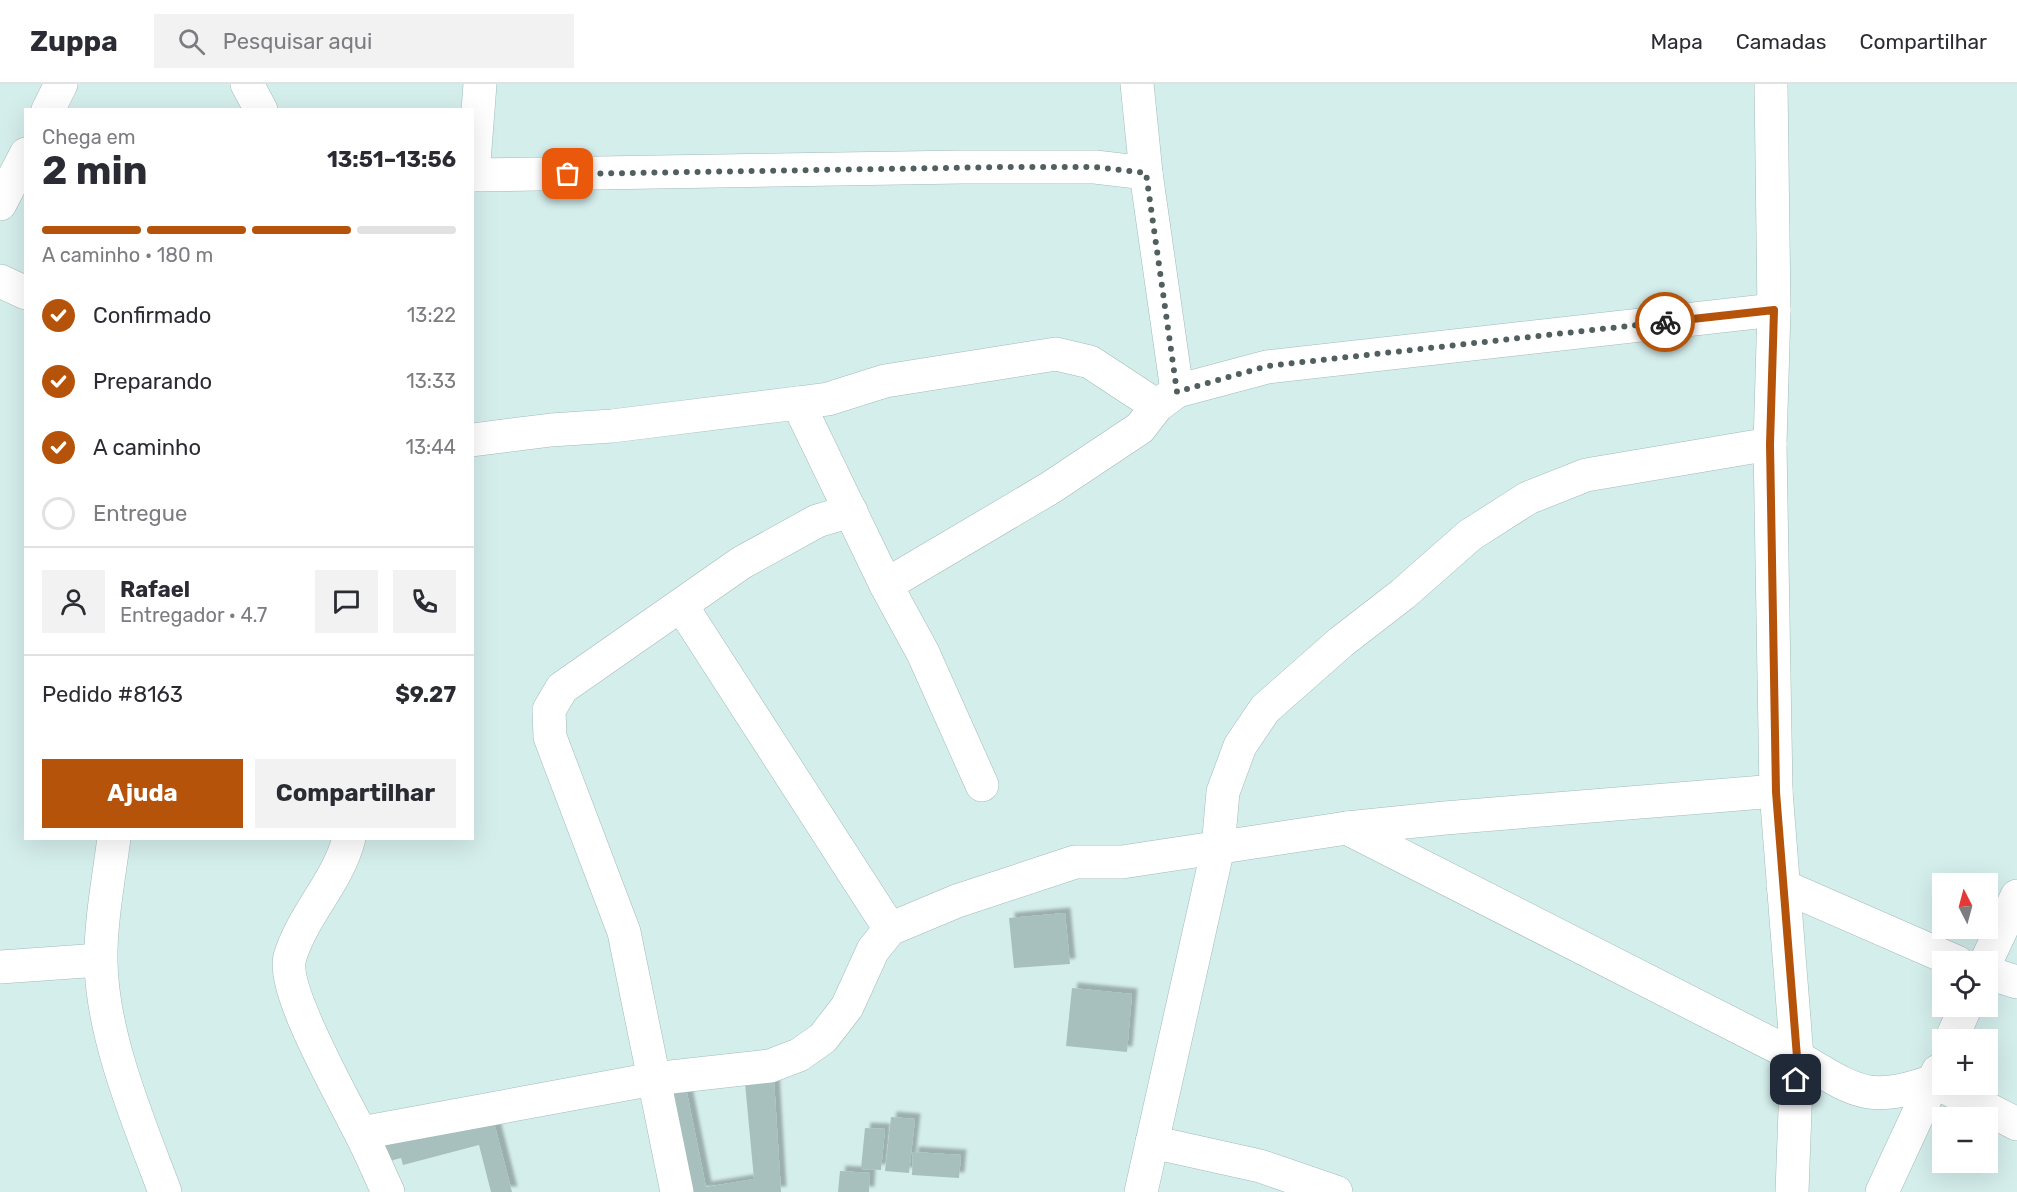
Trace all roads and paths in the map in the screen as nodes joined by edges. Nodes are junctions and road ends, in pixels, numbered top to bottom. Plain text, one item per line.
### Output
1 (61, 84) edge
2 (247, 84) edge
3 (480, 84) edge
4 (1137, 84) edge
5 (1771, 84) edge
6 (49, 108) edge
7 (260, 108) edge
8 (24, 158) edge
9 (474, 162) edge
10 (1146, 173) junction
11 (474, 175) edge
12 (0, 204) edge
13 (0, 281) edge
14 (24, 292) edge
15 (1774, 310) junction
16 (1167, 399) junction
17 (798, 403) junction
18 (474, 440) edge
19 (1770, 444) junction
20 (851, 511) junction
21 (886, 585) junction
22 (681, 605) junction
23 (982, 785) dead end
24 (1776, 792) junction
25 (1347, 828) junction
26 (114, 840) edge
27 (348, 840) edge
28 (1218, 848) junction
29 (1784, 886) junction
30 (2017, 896) edge
31 (890, 929) junction
32 (1932, 951) edge
33 (1991, 951) edge
34 (100, 960) junction
35 (0, 967) edge
36 (1998, 976) edge
37 (2017, 981) edge
38 (1797, 1057) junction
39 (1932, 1074) edge
40 (653, 1079) junction
41 (1932, 1083) edge
42 (1975, 1095) edge
43 (2017, 1124) edge
44 (361, 1133) junction
45 (1152, 1142) junction
46 (165, 1192) edge
47 (388, 1192) edge
48 (677, 1192) edge
49 (1141, 1192) edge
50 (1336, 1192) edge
51 (1792, 1192) edge
52 (1882, 1192) edge

1 - 6 street
2 - 7 street
3 - 9 street
4 - 10 street
5 - 15 street
8 - 12 street
10 - 11 street
10 - 16 street
13 - 14 street
15 - 16 street
15 - 19 street
16 - 17 street
16 - 21 street
17 - 18 street
17 - 20 street
19 - 24 street
19 - 28 street
20 - 21 street
20 - 22 street
21 - 23 street
22 - 31 street
22 - 40 street
24 - 25 street
24 - 29 street
25 - 28 street
25 - 38 street
26 - 34 street
27 - 44 street
28 - 31 street
28 - 45 street
29 - 32 street
29 - 38 street
30 - 33 street
31 - 40 street
34 - 35 street
34 - 46 street
36 - 37 street
38 - 39 street
38 - 51 street
40 - 44 street
40 - 48 street
41 - 52 street
42 - 43 street
44 - 47 street
45 - 49 street
45 - 50 street

